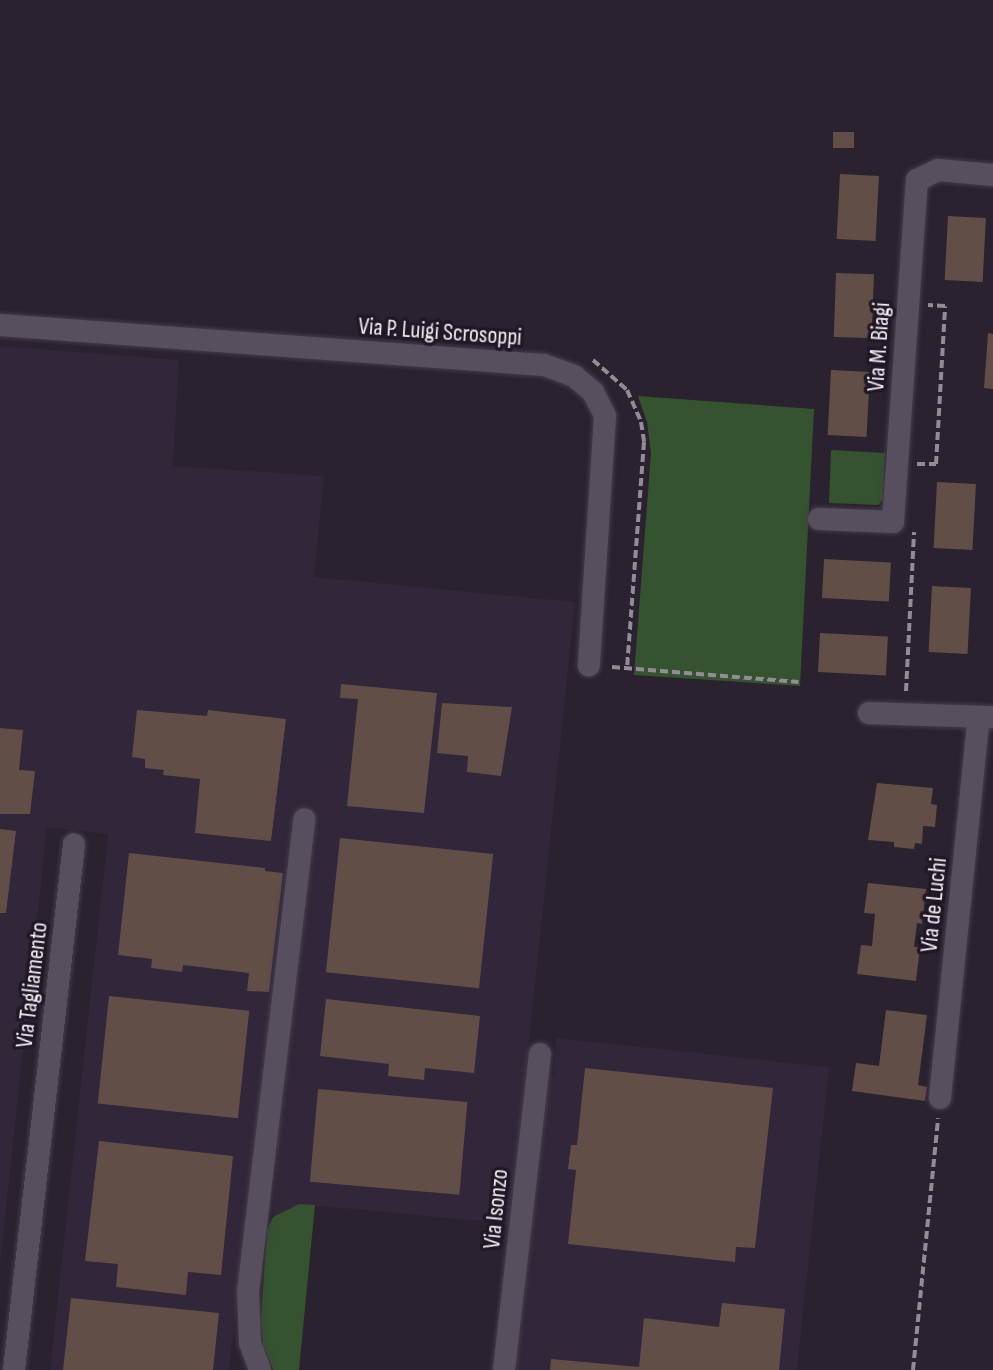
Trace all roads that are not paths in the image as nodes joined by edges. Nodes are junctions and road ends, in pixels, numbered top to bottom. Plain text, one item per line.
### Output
1 (993, 175) edge
2 (0, 325) edge
3 (819, 519) dead end
4 (589, 665) road end
5 (869, 713) dead end
6 (986, 717) edge
7 (304, 819) dead end
8 (74, 844) dead end
9 (540, 1054) dead end
10 (940, 1098) road end
11 (14, 1370) edge
12 (260, 1370) edge
13 (504, 1370) edge

1 - 3 street, Via M. Biagi
2 - 4 street, Via P. Luigi Scrosoppi
5 - 6 street, Via de Luchi
6 - 10 street, Via de Luchi
7 - 12 street
8 - 11 street, Via Tagliamento
9 - 13 street, Via Isonzo

